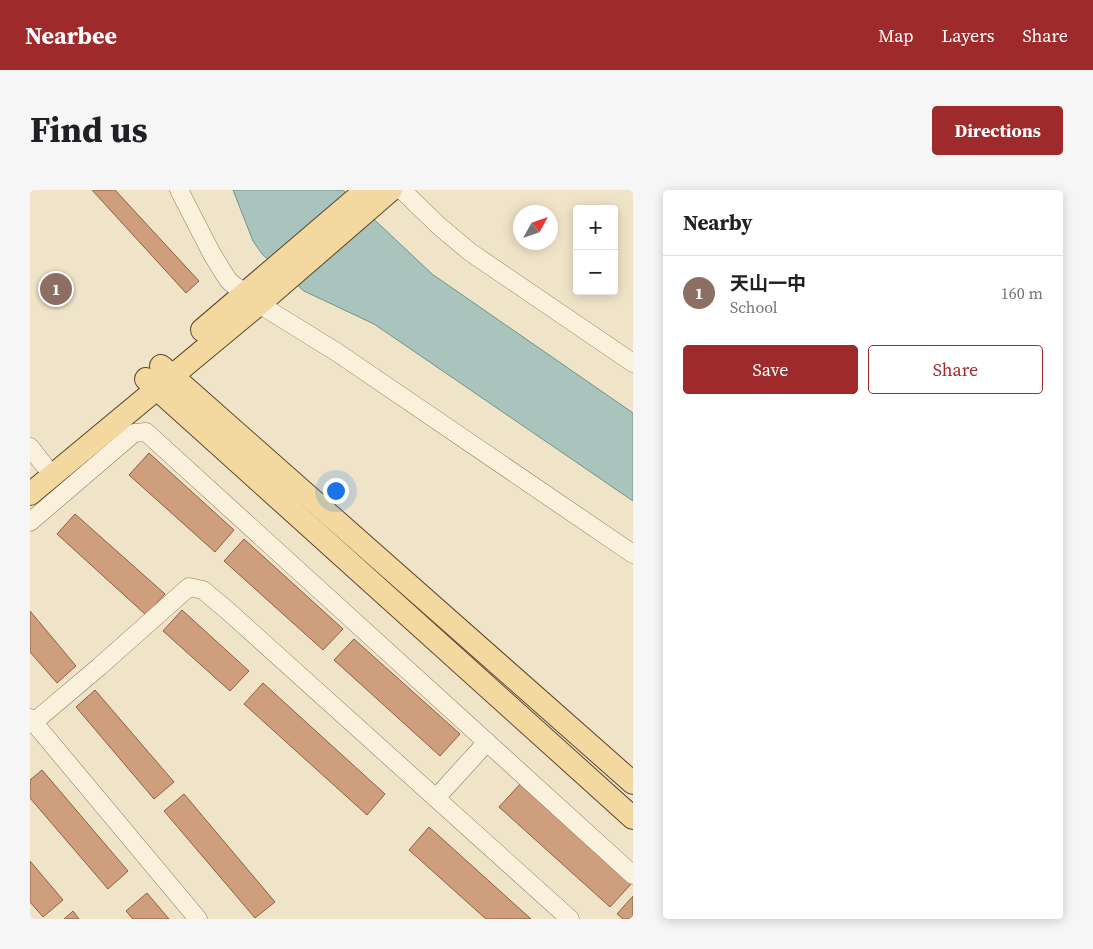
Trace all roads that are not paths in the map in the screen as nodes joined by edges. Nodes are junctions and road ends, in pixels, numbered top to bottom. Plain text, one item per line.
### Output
1 (179, 190) edge
2 (402, 190) edge
3 (374, 193) edge
4 (255, 296) junction
5 (633, 363) edge
6 (159, 377) junction
7 (30, 447) edge
8 (37, 471) edge
9 (30, 494) edge
10 (30, 522) edge
11 (633, 554) edge
12 (32, 720) edge
13 (486, 742) junction
14 (633, 784) edge
15 (436, 798) junction
16 (633, 818) edge
17 (633, 875) edge
18 (198, 919) edge
19 (570, 919) edge

1 - 4 street
2 - 5 street
3 - 4 main road
4 - 6 main road
4 - 11 street
6 - 8 main road
6 - 9 main road
6 - 14 main road
6 - 16 main road
7 - 8 street
10 - 13 street
12 - 15 street
12 - 18 street
13 - 15 street
13 - 17 street
15 - 19 street

